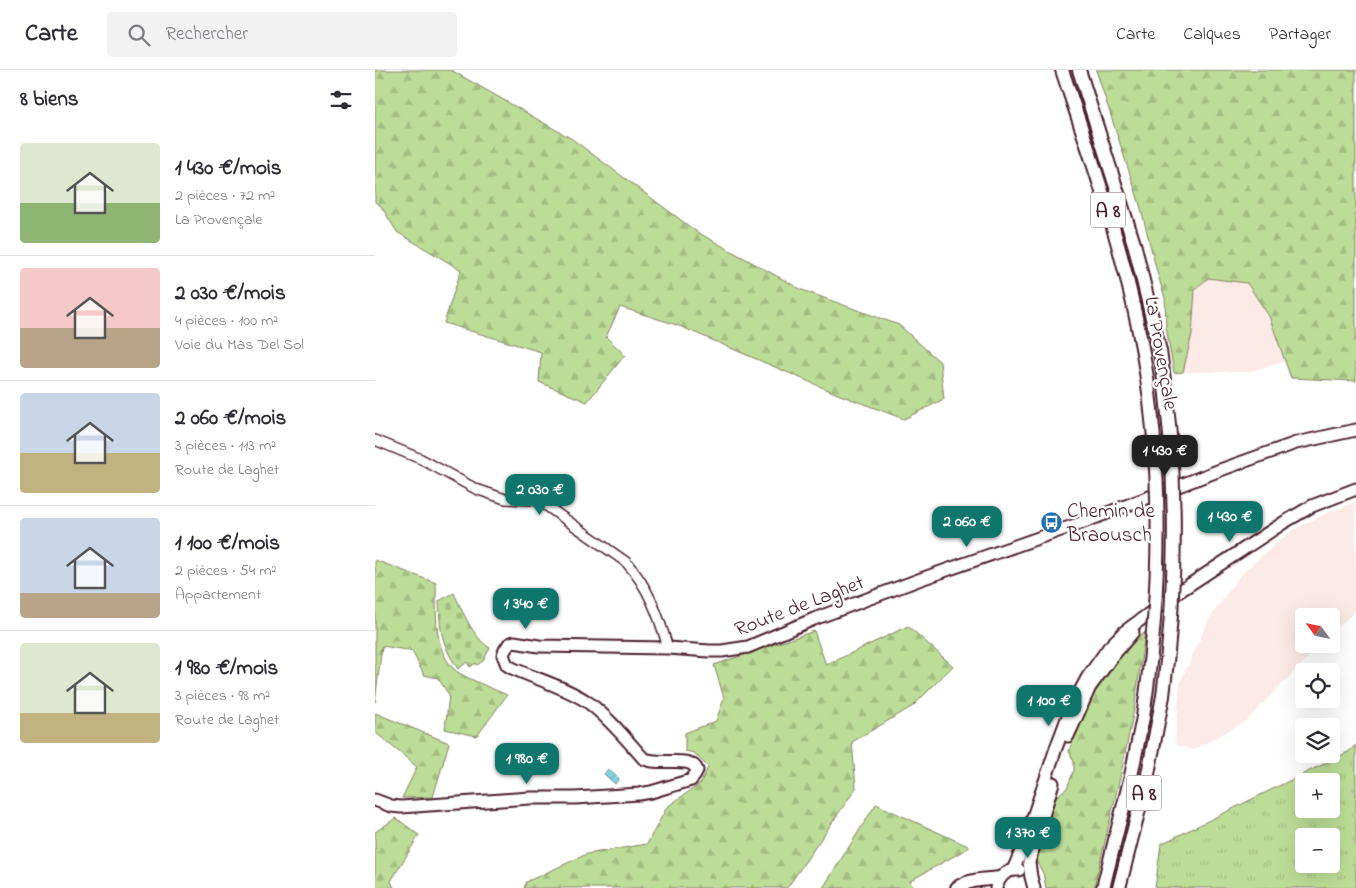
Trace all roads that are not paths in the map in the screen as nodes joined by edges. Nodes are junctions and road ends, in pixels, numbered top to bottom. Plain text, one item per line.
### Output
1 (1062, 70) edge
2 (1079, 70) edge
3 (1356, 430) edge
4 (375, 440) edge
5 (1356, 489) edge
6 (1140, 622) junction
7 (668, 648) junction
8 (375, 800) edge
9 (1013, 870) junction
10 (998, 883) edge
11 (1033, 883) edge
12 (957, 888) edge
13 (1103, 888) edge
14 (1119, 888) edge

1 - 13 highway, La Provençale / A 8, bridge
2 - 14 highway, La Provençale / A 8, bridge
3 - 7 main road, Route de Laghet
4 - 7 street
5 - 6 main road
6 - 9 main road
6 - 11 main road
7 - 8 main road, Route de Laghet
9 - 10 main road
9 - 11 main road
10 - 12 highway

